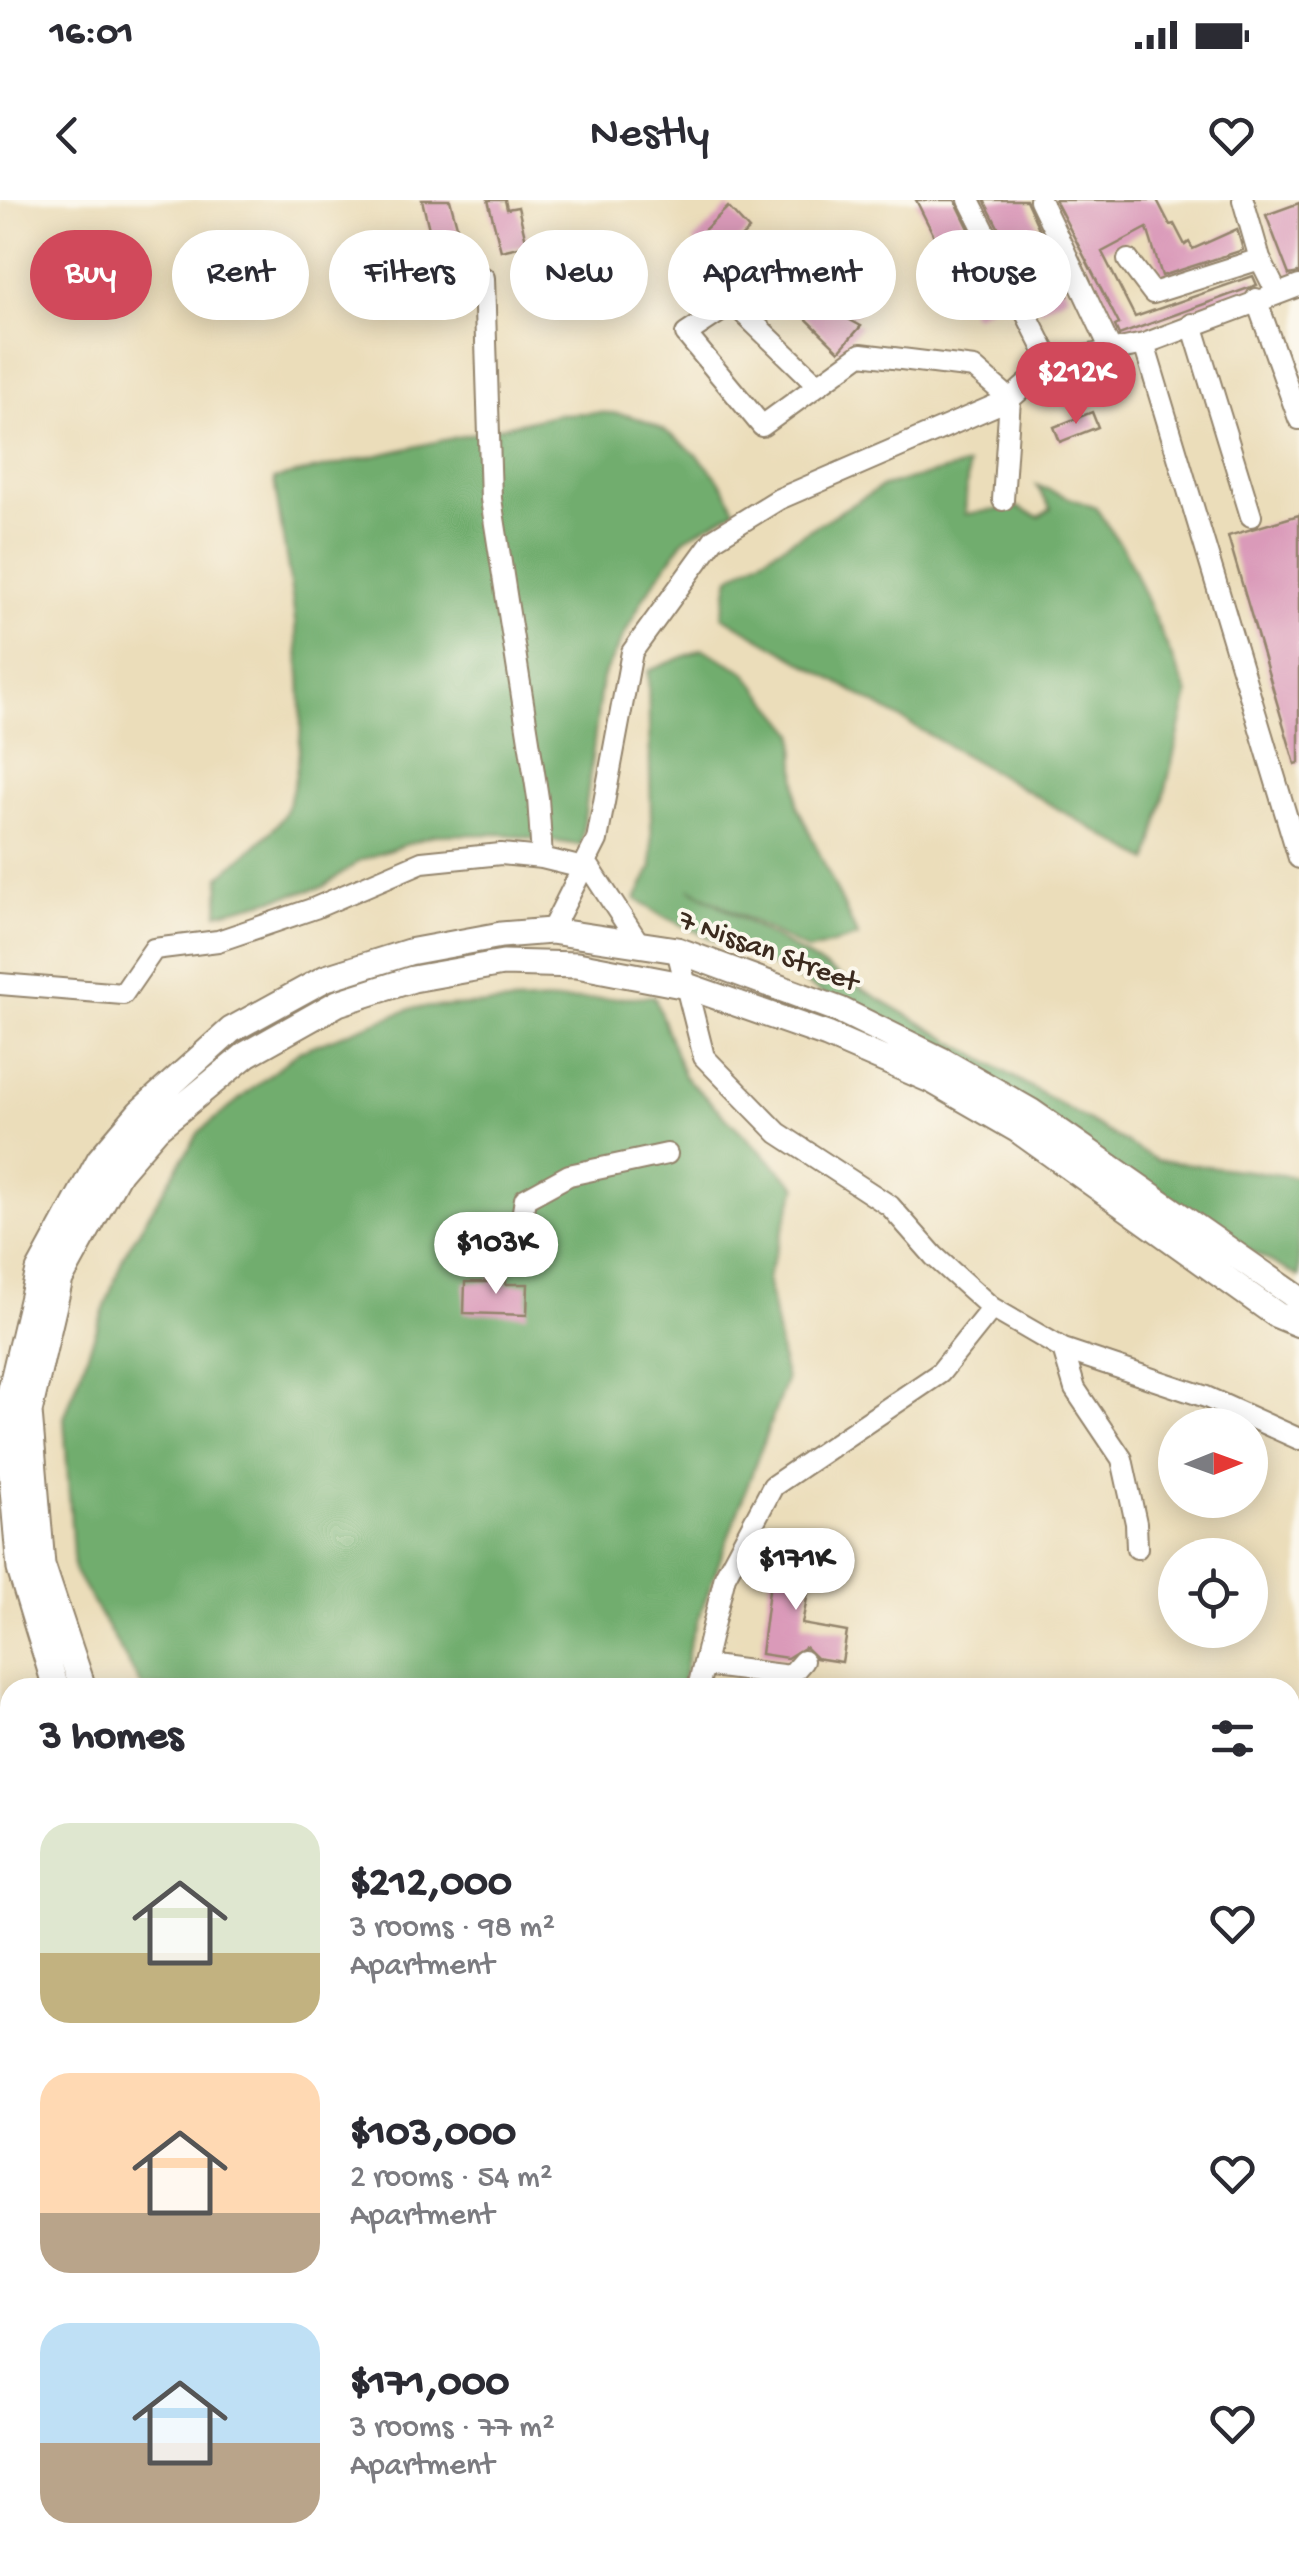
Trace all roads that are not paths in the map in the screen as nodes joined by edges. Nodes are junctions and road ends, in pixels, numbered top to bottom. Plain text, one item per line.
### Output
1 (968, 200) edge
2 (1040, 200) edge
3 (1243, 200) edge
4 (984, 230) edge
5 (1054, 230) edge
6 (1260, 259) junction
7 (1128, 260) dead end
8 (1071, 265) edge
9 (1299, 286) edge
10 (1277, 293) junction
11 (1256, 299) junction
12 (485, 320) edge
13 (1030, 320) edge
14 (1192, 324) junction
15 (1144, 344) junction
16 (1111, 350) junction
17 (1051, 363) junction
18 (818, 385) junction
19 (1010, 399) junction
20 (1299, 419) edge
21 (1002, 500) dead end
22 (1251, 516) dead end
23 (542, 858) junction
24 (1299, 858) edge
25 (584, 865) junction
26 (551, 931) junction
27 (640, 945) junction
28 (677, 950) junction
29 (0, 984) edge
30 (687, 986) junction
31 (667, 1154) dead end
32 (518, 1242) dead end
33 (1299, 1299) edge
34 (992, 1308) junction
35 (1299, 1324) edge
36 (1063, 1349) junction
37 (1299, 1439) edge
38 (1137, 1548) dead end
39 (803, 1661) dead end
40 (704, 1665) junction
41 (53, 1678) edge
42 (80, 1678) edge
43 (701, 1678) edge

1 - 4 street
2 - 5 street
3 - 6 street
6 - 7 street
6 - 10 street
8 - 16 street
9 - 10 street
10 - 11 street
11 - 14 street
11 - 20 street
12 - 23 street
13 - 17 street
14 - 15 street
14 - 22 street
15 - 16 street
15 - 24 street
16 - 17 street
17 - 19 street
18 - 18 street
18 - 19 street
19 - 21 street
19 - 25 street
23 - 25 street
23 - 29 street
25 - 26 street
25 - 27 street
26 - 27 main road, 7 Nissan Street
26 - 41 main road, 7 Nissan Street
27 - 28 main road, 7 Nissan Street
28 - 30 street
28 - 33 main road, 7 Nissan Street
30 - 34 street
30 - 35 main road, 7 Nissan Street
30 - 42 main road, 7 Nissan Street
31 - 32 street
34 - 36 street
34 - 40 street
36 - 37 street
36 - 38 street
39 - 40 street
40 - 43 street

